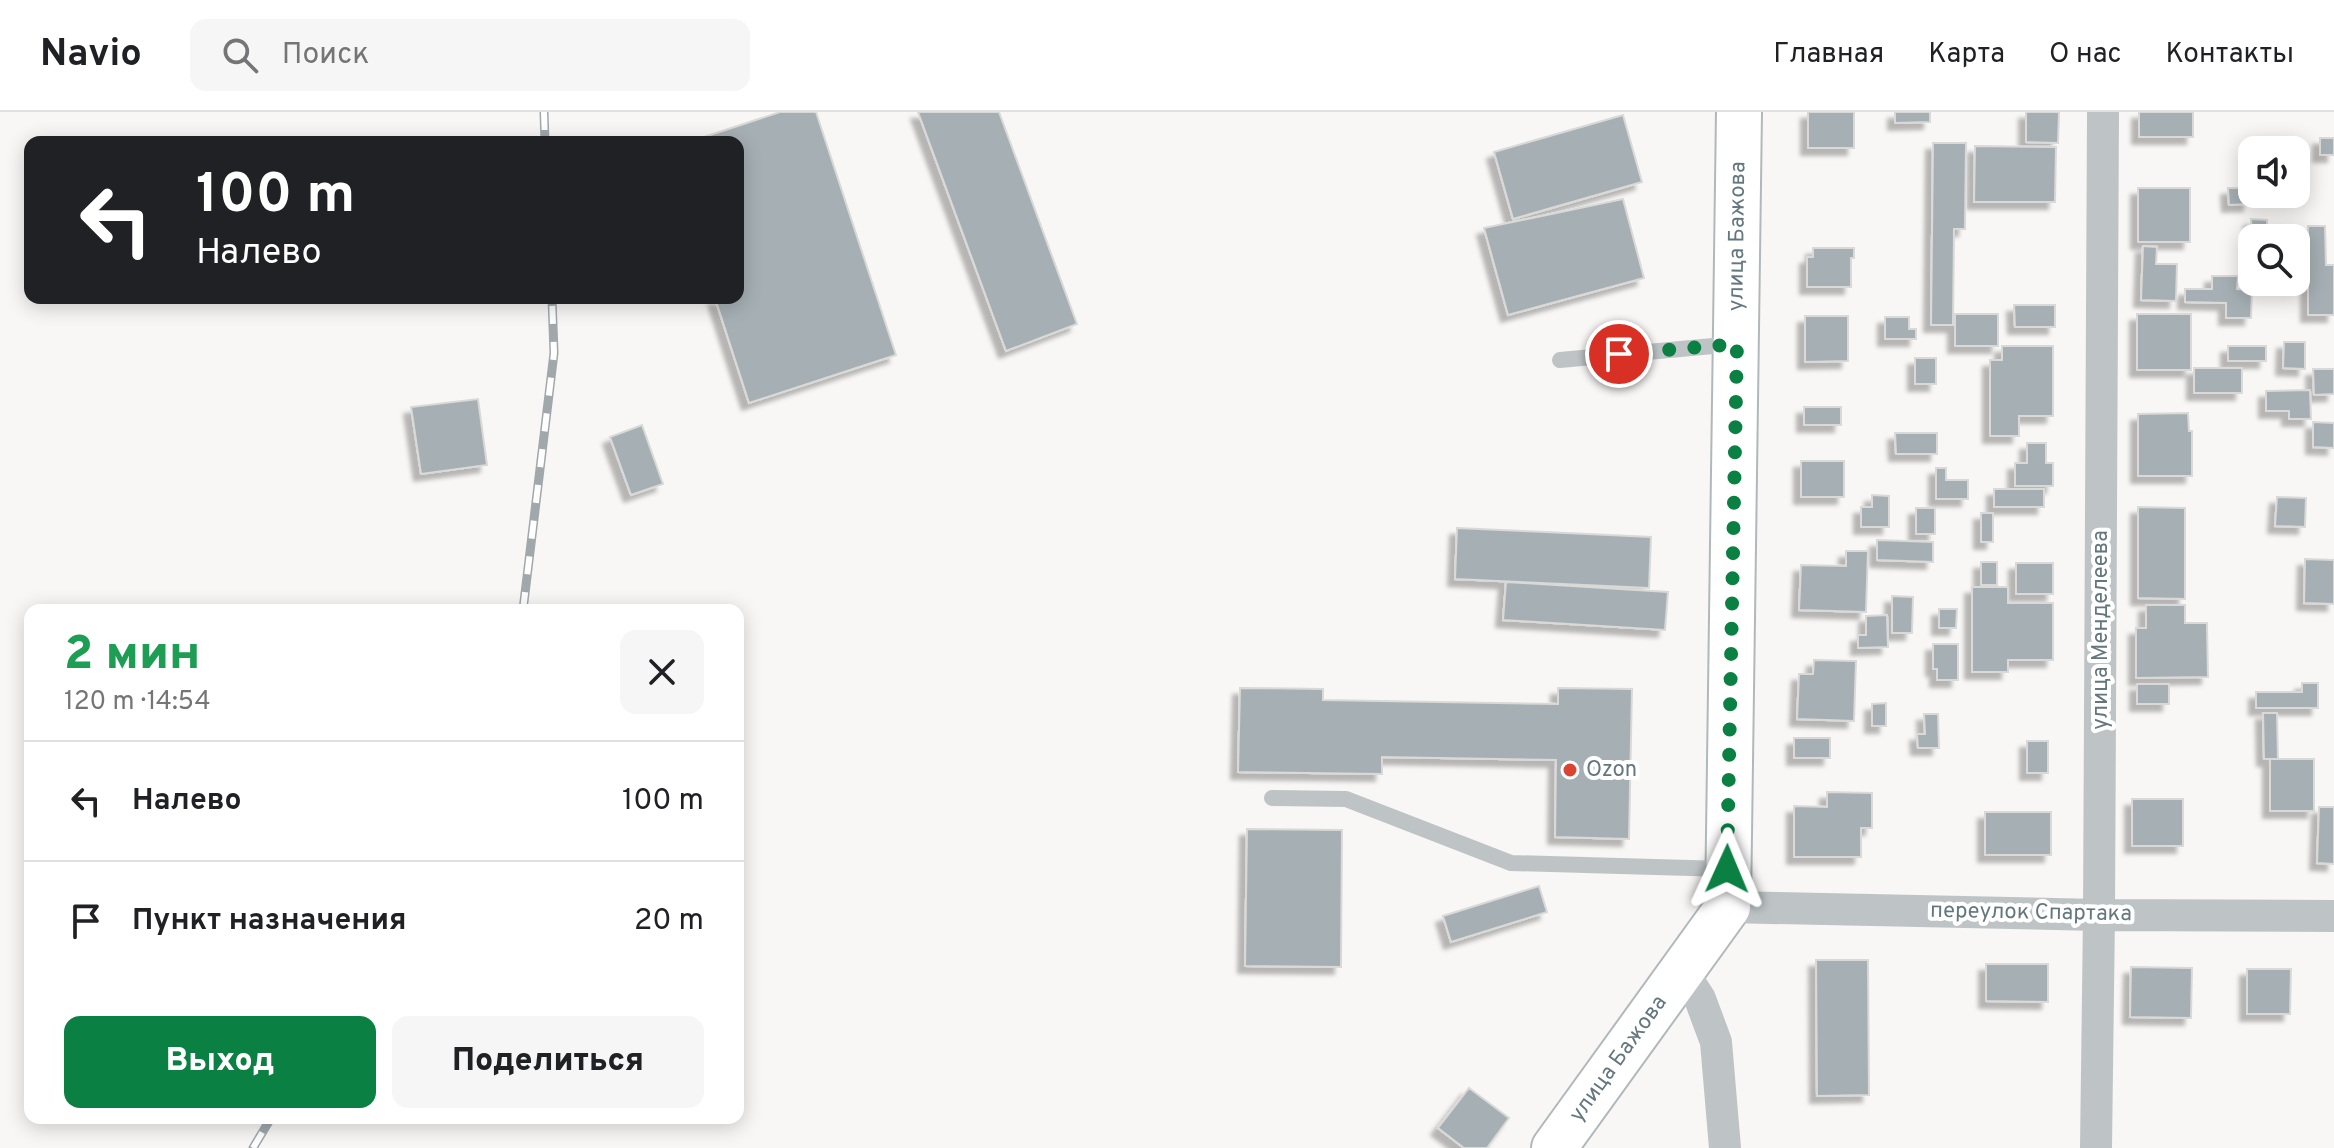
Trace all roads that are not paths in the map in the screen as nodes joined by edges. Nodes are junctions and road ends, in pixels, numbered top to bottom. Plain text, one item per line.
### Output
1 (1739, 112) edge
2 (2103, 112) edge
3 (1737, 344) junction
4 (1560, 360) dead end
5 (1272, 798) dead end
6 (1727, 888) junction
7 (2099, 915) junction
8 (2334, 916) edge
9 (1682, 971) junction
10 (1554, 1148) edge
11 (1725, 1148) edge
12 (2096, 1148) edge

1 - 3 main road, улица Бажова
2 - 7 street, улица Менделеева
3 - 4 lane
3 - 6 main road, улица Бажова
5 - 6 lane
6 - 7 street, переулок Спартака
6 - 9 main road, улица Бажова
7 - 8 street, переулок Спартака
7 - 12 street, улица Менделеева
9 - 10 main road, улица Бажова
9 - 11 street, улица Бажова

